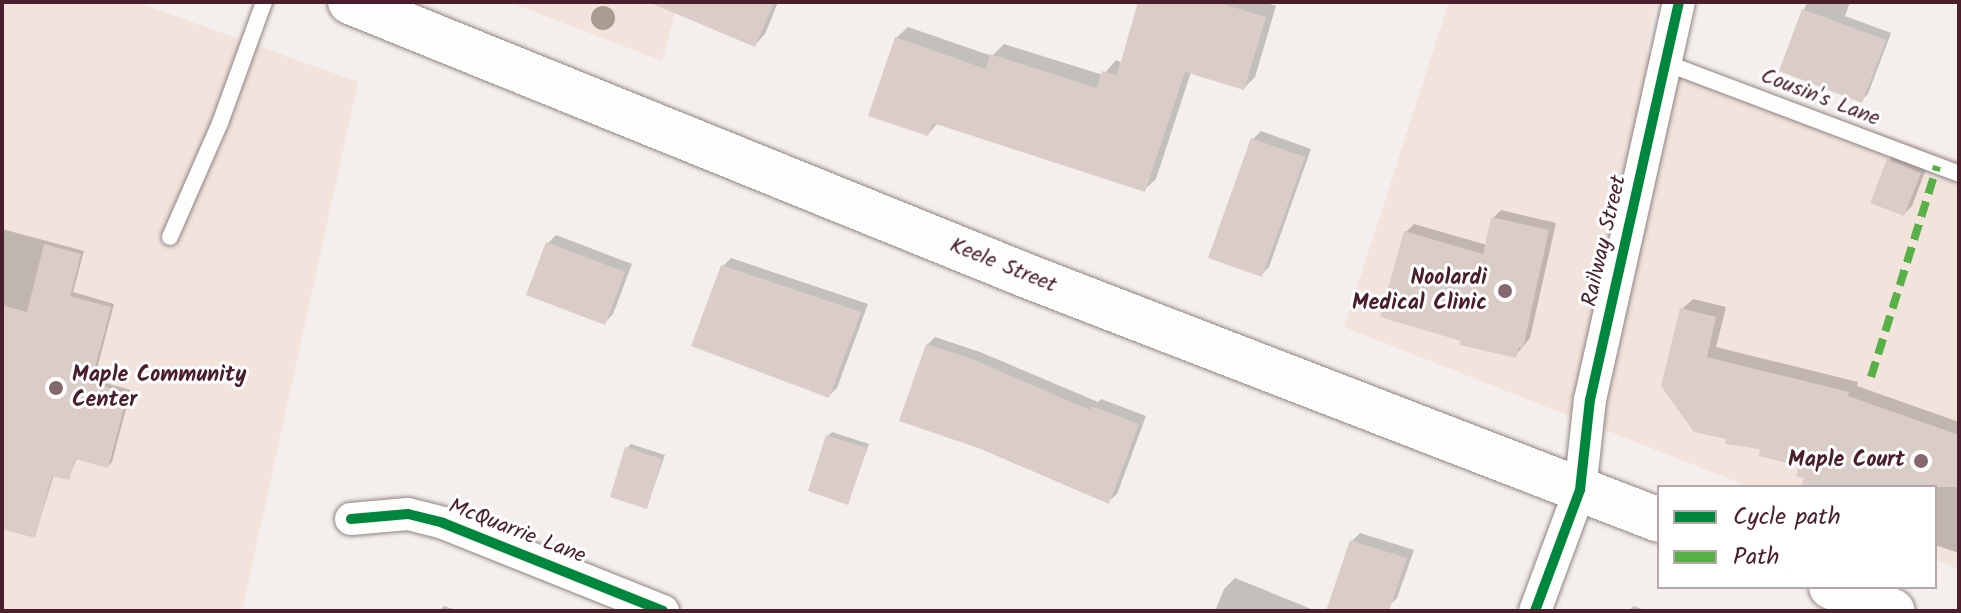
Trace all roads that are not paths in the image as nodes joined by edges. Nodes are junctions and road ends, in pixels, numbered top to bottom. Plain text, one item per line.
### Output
1 (264, 2) edge
2 (350, 2) edge
3 (1679, 2) edge
4 (1666, 63) junction
5 (1959, 174) edge
6 (170, 237) dead end
7 (1580, 490) junction
8 (351, 519) dead end
9 (1657, 519) edge
10 (1836, 589) edge
11 (663, 611) edge
12 (1535, 611) edge
13 (1893, 611) edge

1 - 6 lane
2 - 7 main road, Keele Street
3 - 4 street, Railway Street
4 - 5 lane, Cousin's Lane
4 - 7 street, Railway Street
7 - 9 main road, Keele Street
7 - 12 street, Railway Street
8 - 11 street, McQuarrie Lane
10 - 13 main road

